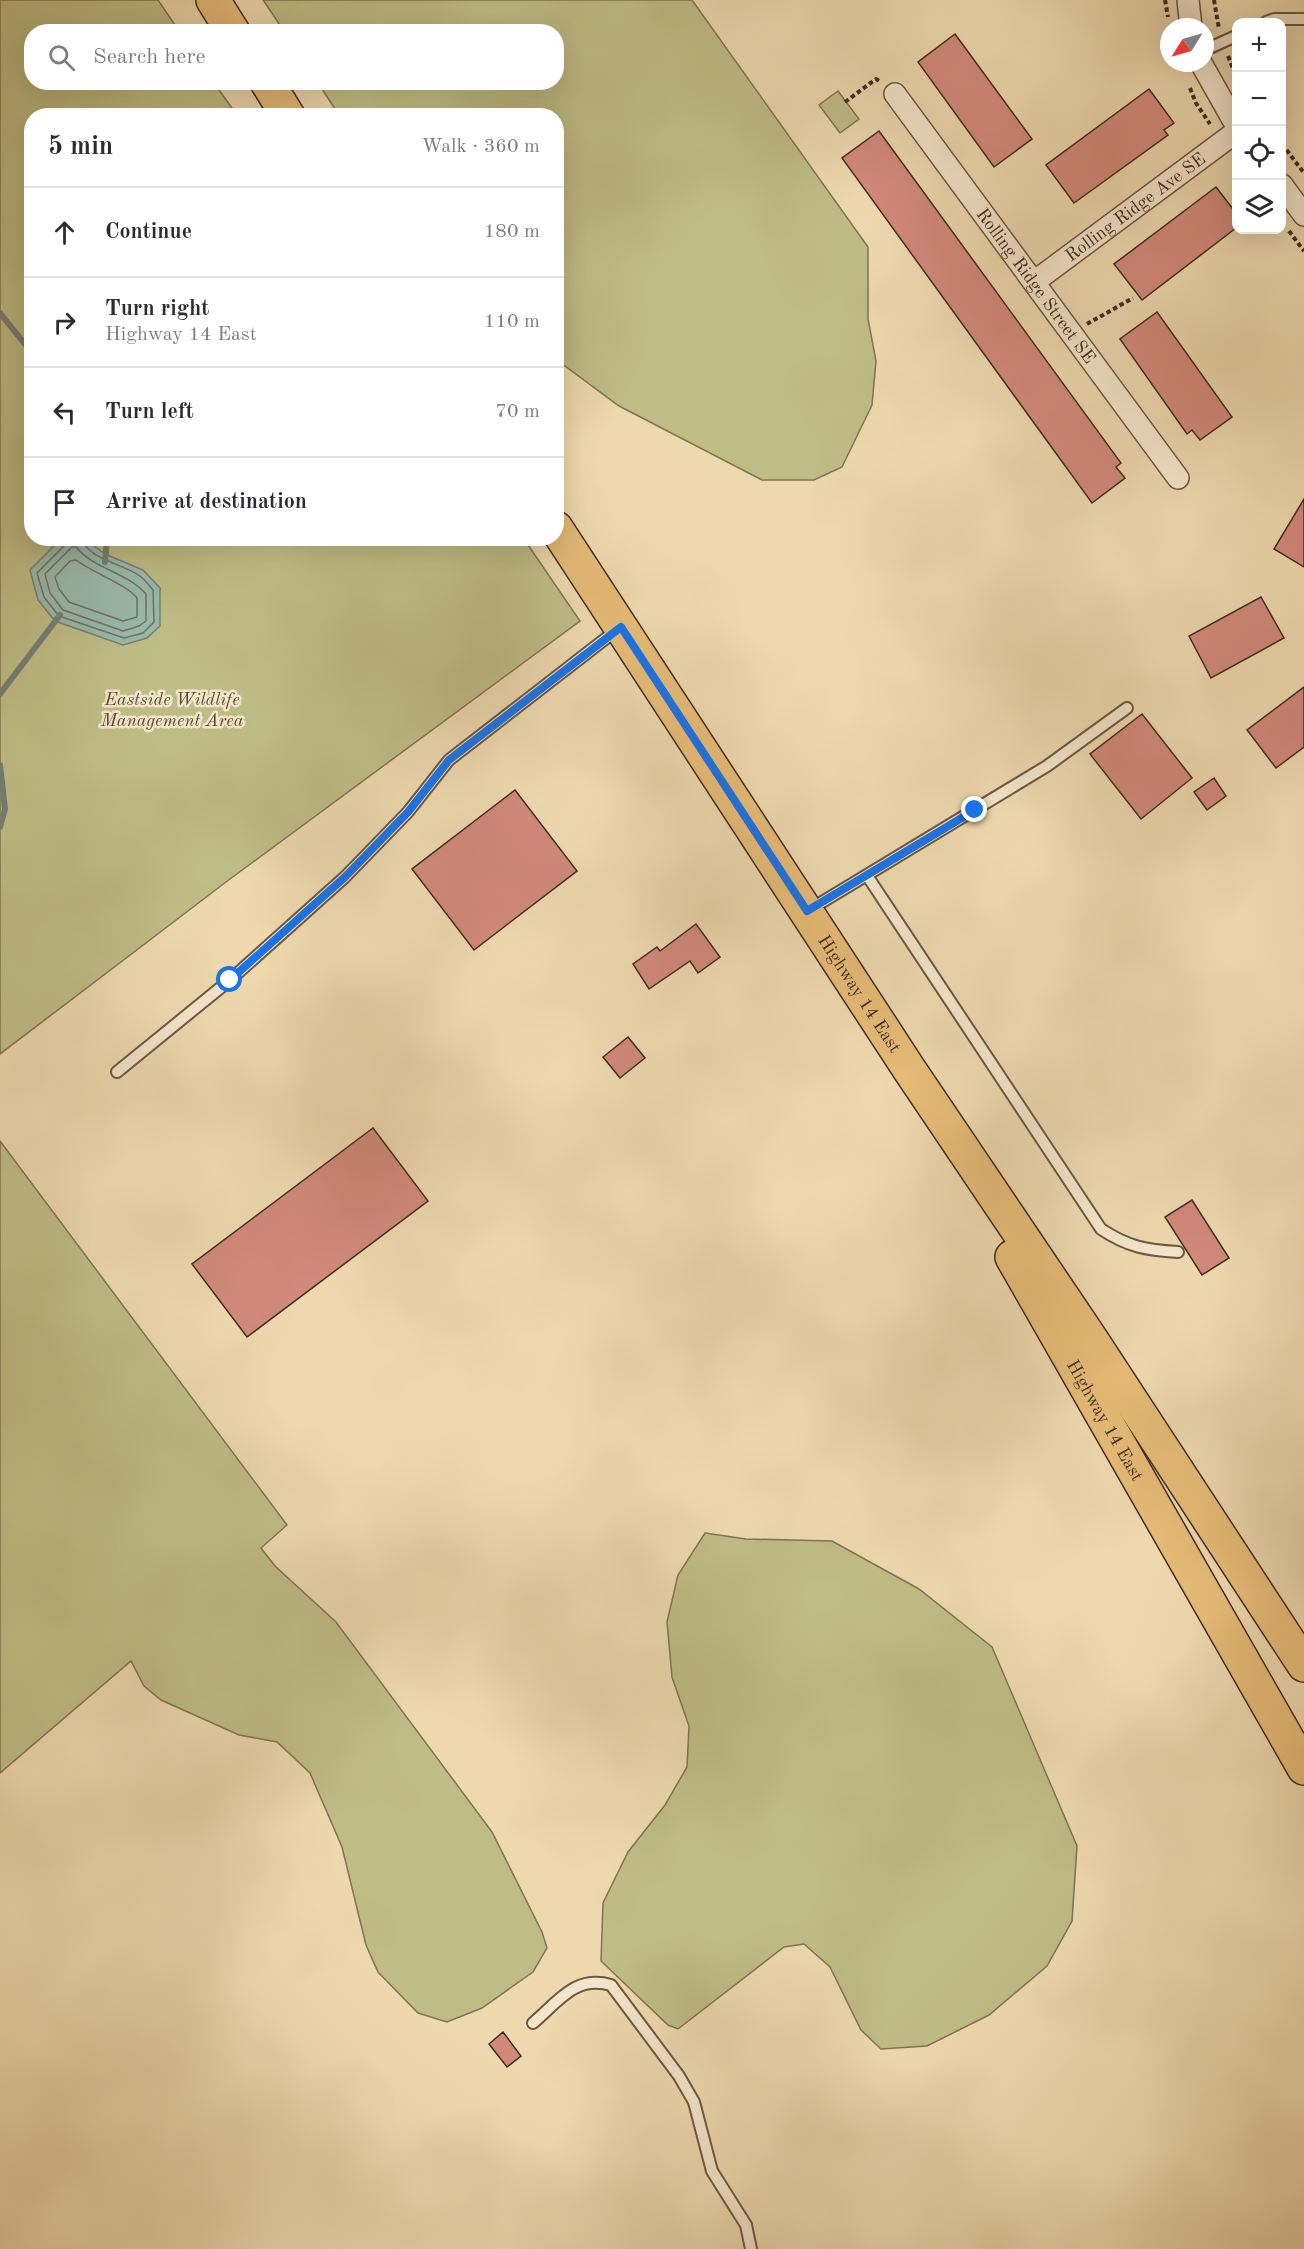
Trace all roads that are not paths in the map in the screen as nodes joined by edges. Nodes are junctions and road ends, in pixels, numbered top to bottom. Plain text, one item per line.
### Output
1 (213, 0) edge
2 (1188, 0) edge
3 (1190, 18) edge
4 (1286, 19) edge
5 (1304, 19) edge
6 (228, 24) edge
7 (1232, 38) edge
8 (1214, 46) edge
9 (1206, 72) edge
10 (272, 90) edge
11 (895, 94) road end
12 (283, 108) edge
13 (1232, 118) edge
14 (1232, 135) edge
15 (1286, 192) edge
16 (1304, 215) edge
17 (1034, 282) junction
18 (1178, 478) dead end
19 (564, 540) edge
20 (621, 627) junction
21 (1127, 708) dead end
22 (868, 877) junction
23 (807, 911) junction
24 (909, 1069) junction
25 (117, 1072) dead end
26 (1178, 1252) dead end
27 (1304, 1665) edge
28 (1304, 1768) edge
29 (533, 2023) dead end
30 (751, 2249) edge

1 - 6 main road
2 - 3 street
4 - 5 lane
7 - 8 lane
9 - 13 street
10 - 12 main road
11 - 17 street, Rolling Ridge Street SE
14 - 17 street, Rolling Ridge Ave SE
15 - 16 street
17 - 18 street, Rolling Ridge Street SE
19 - 20 main road, Highway 14 East
20 - 23 main road, Highway 14 East
20 - 25 lane
21 - 22 lane
22 - 23 lane
22 - 26 lane
23 - 24 main road, Highway 14 East
24 - 27 main road, Highway 14 East
24 - 28 main road, Highway 14 East
29 - 30 lane

